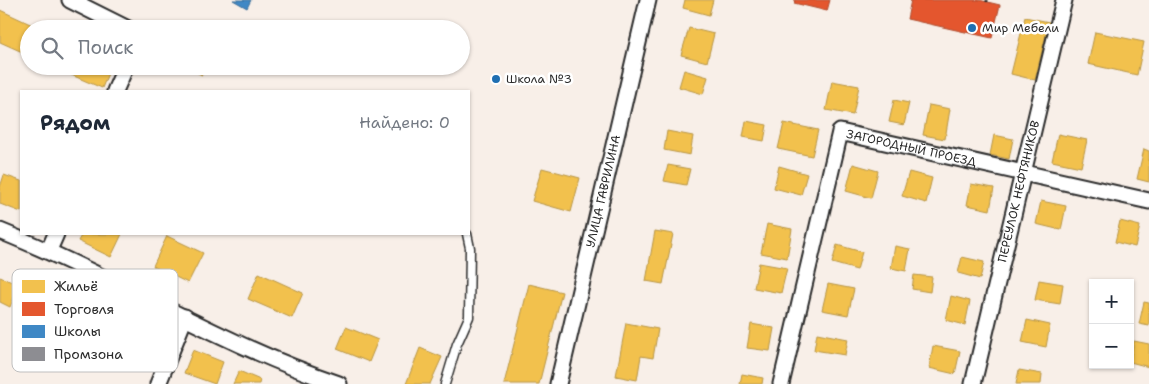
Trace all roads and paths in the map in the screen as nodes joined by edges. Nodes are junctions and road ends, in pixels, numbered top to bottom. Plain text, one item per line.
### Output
1 (70, 0) edge
2 (648, 0) edge
3 (1064, 0) edge
4 (110, 20) edge
5 (122, 75) edge
6 (115, 90) edge
7 (1022, 174) junction
8 (1149, 201) edge
9 (0, 231) edge
10 (56, 235) edge
11 (468, 235) edge
12 (49, 250) junction
13 (88, 269) edge
14 (178, 314) edge
15 (185, 317) junction
16 (178, 334) edge
17 (163, 372) edge
18 (158, 384) edge
19 (339, 384) edge
20 (445, 384) edge
21 (558, 384) edge
22 (780, 384) edge
23 (973, 384) edge

1 - 4 street
2 - 21 street, УЛИЦА ГАВРИЛИНА
3 - 7 street, ПЕРЕУЛОК НЕФТЯНИКОВ
5 - 6 street
7 - 8 street, ЗАГОРОДНЫЙ ПРОЕЗД
7 - 22 street, ЗАГОРОДНЫЙ ПРОЕЗД
7 - 23 street, ПЕРЕУЛОК НЕФТЯНИКОВ
9 - 12 street
10 - 12 street
11 - 20 lane
12 - 13 street
14 - 15 street
15 - 16 street
15 - 19 street
17 - 18 street

